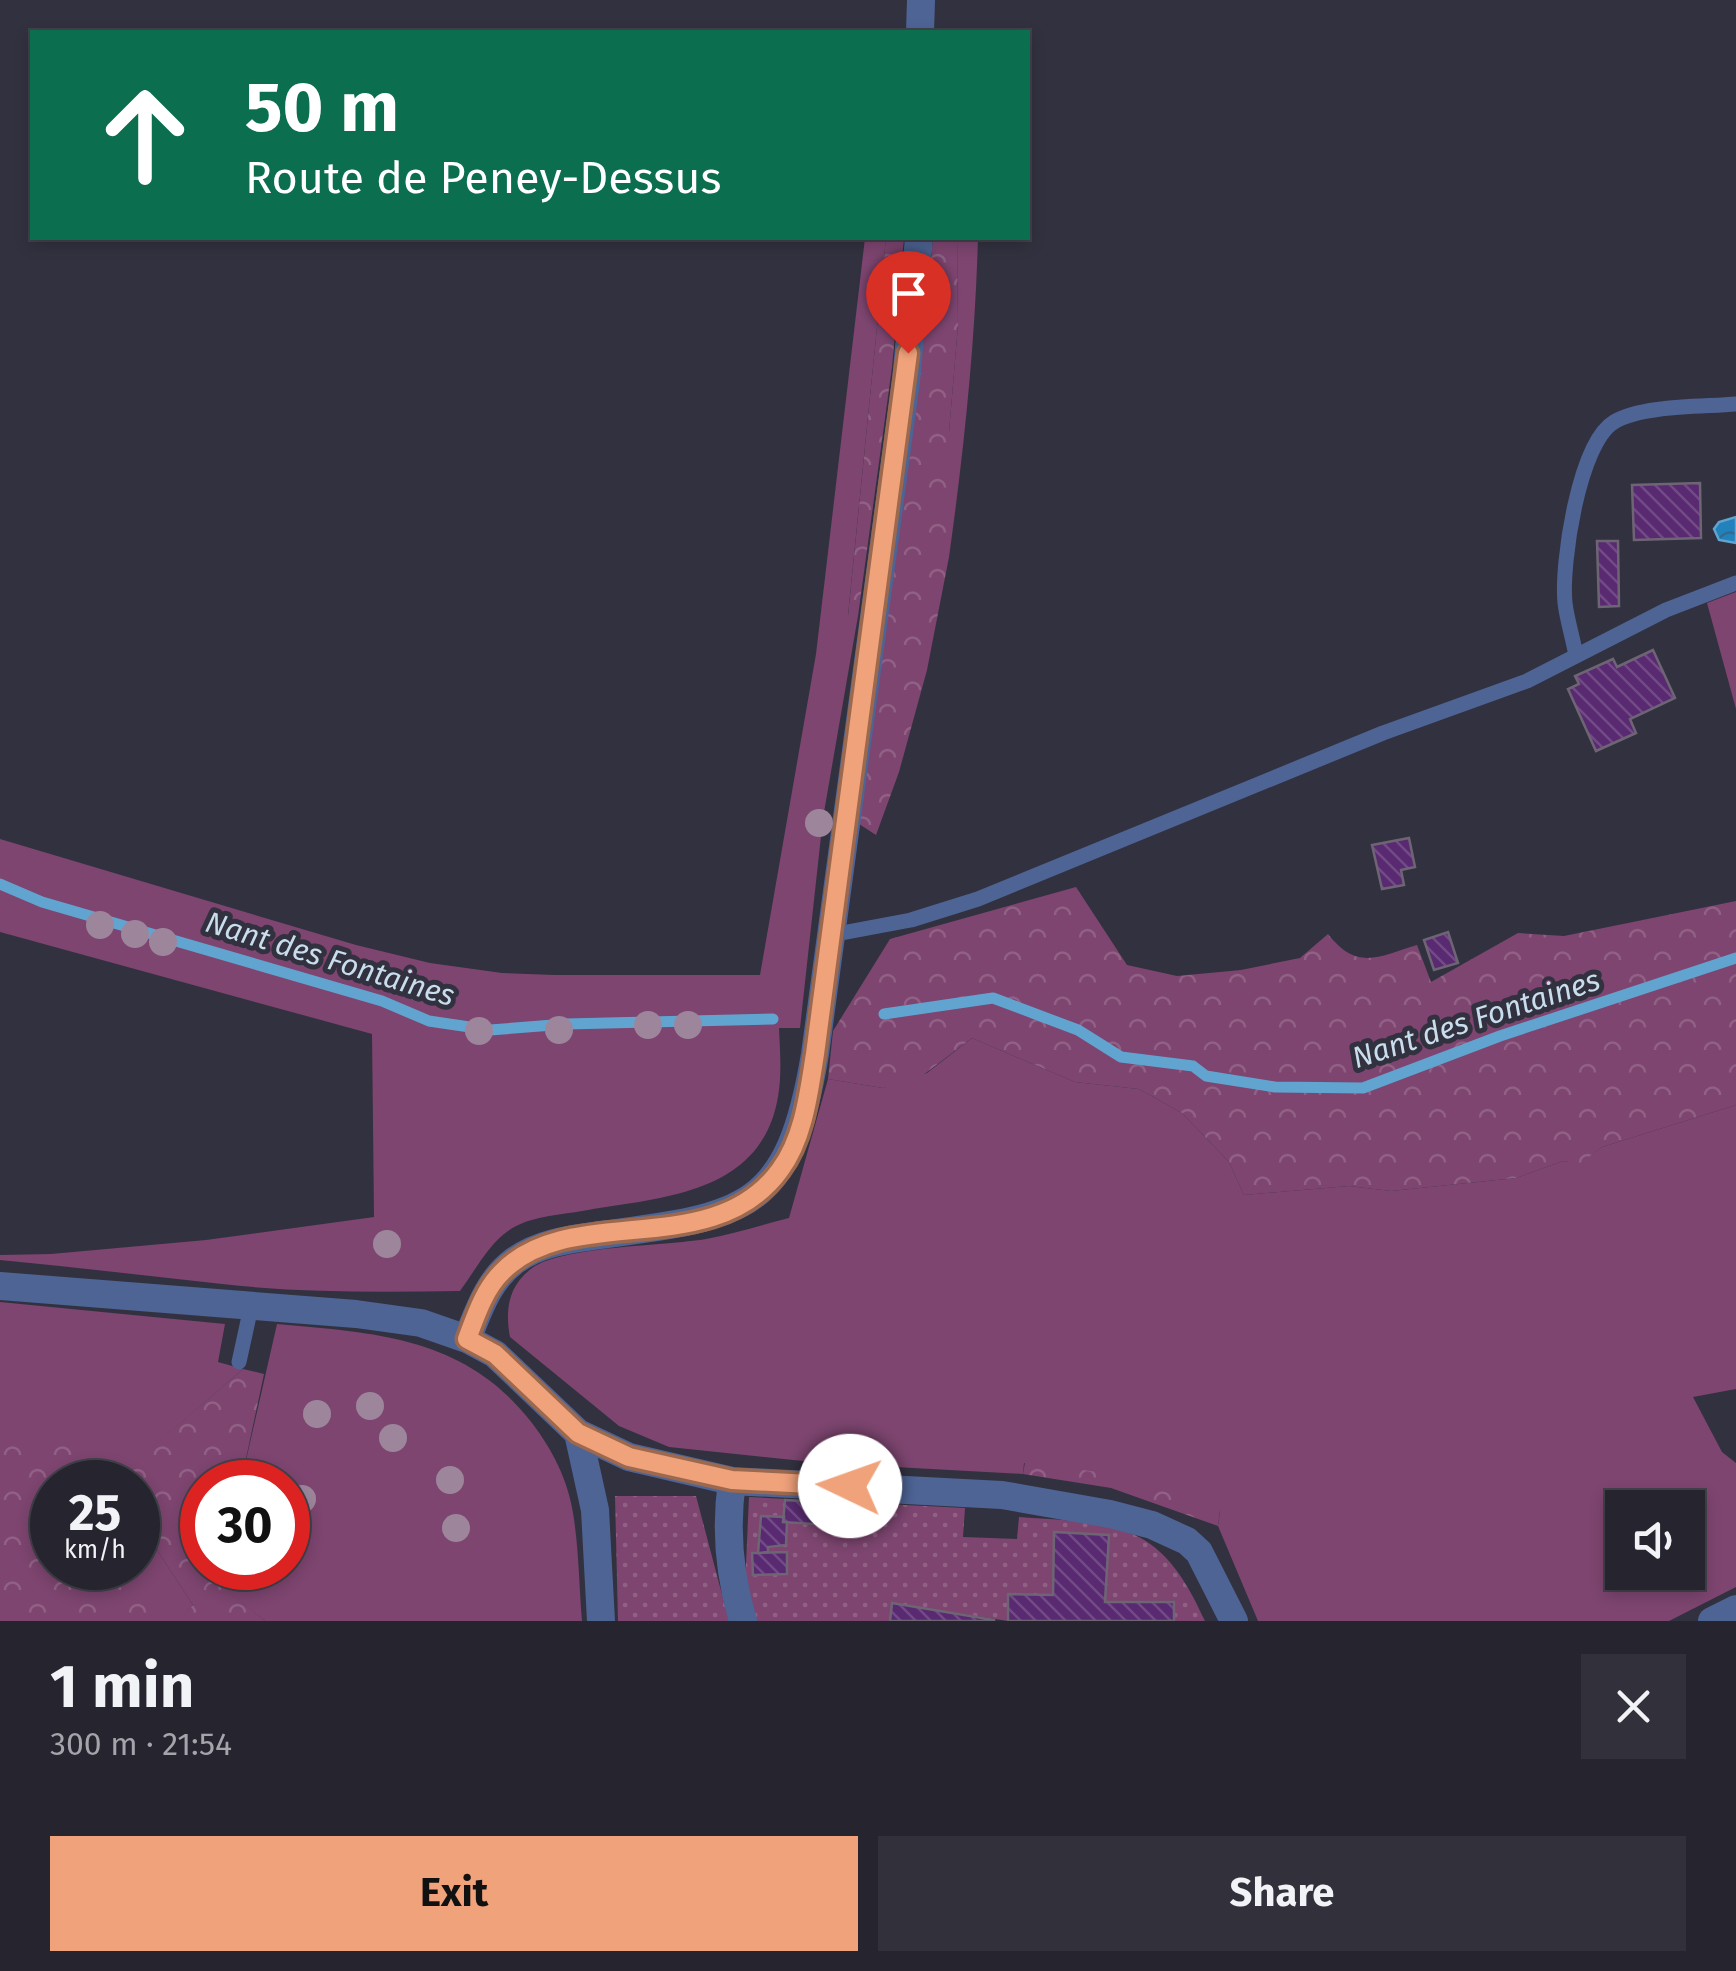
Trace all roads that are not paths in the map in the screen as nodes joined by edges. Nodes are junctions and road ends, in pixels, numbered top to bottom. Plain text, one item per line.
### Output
1 (921, 0) edge
2 (920, 30) edge
3 (919, 240) edge
4 (1736, 404) edge
5 (1736, 583) edge
6 (1576, 656) junction
7 (831, 935) junction
8 (0, 1286) edge
9 (251, 1307) junction
10 (467, 1339) junction
11 (239, 1362) dead end
12 (578, 1433) junction
13 (732, 1480) junction
14 (1736, 1609) edge
15 (601, 1621) edge
16 (743, 1621) edge
17 (1234, 1621) edge
18 (1712, 1621) edge

1 - 2 street
3 - 7 street
4 - 6 lane
5 - 6 lane
6 - 7 lane
7 - 10 street
8 - 9 street
9 - 10 street
9 - 11 lane
10 - 12 street
12 - 13 street
12 - 15 street
13 - 16 street
13 - 17 street
14 - 18 street

